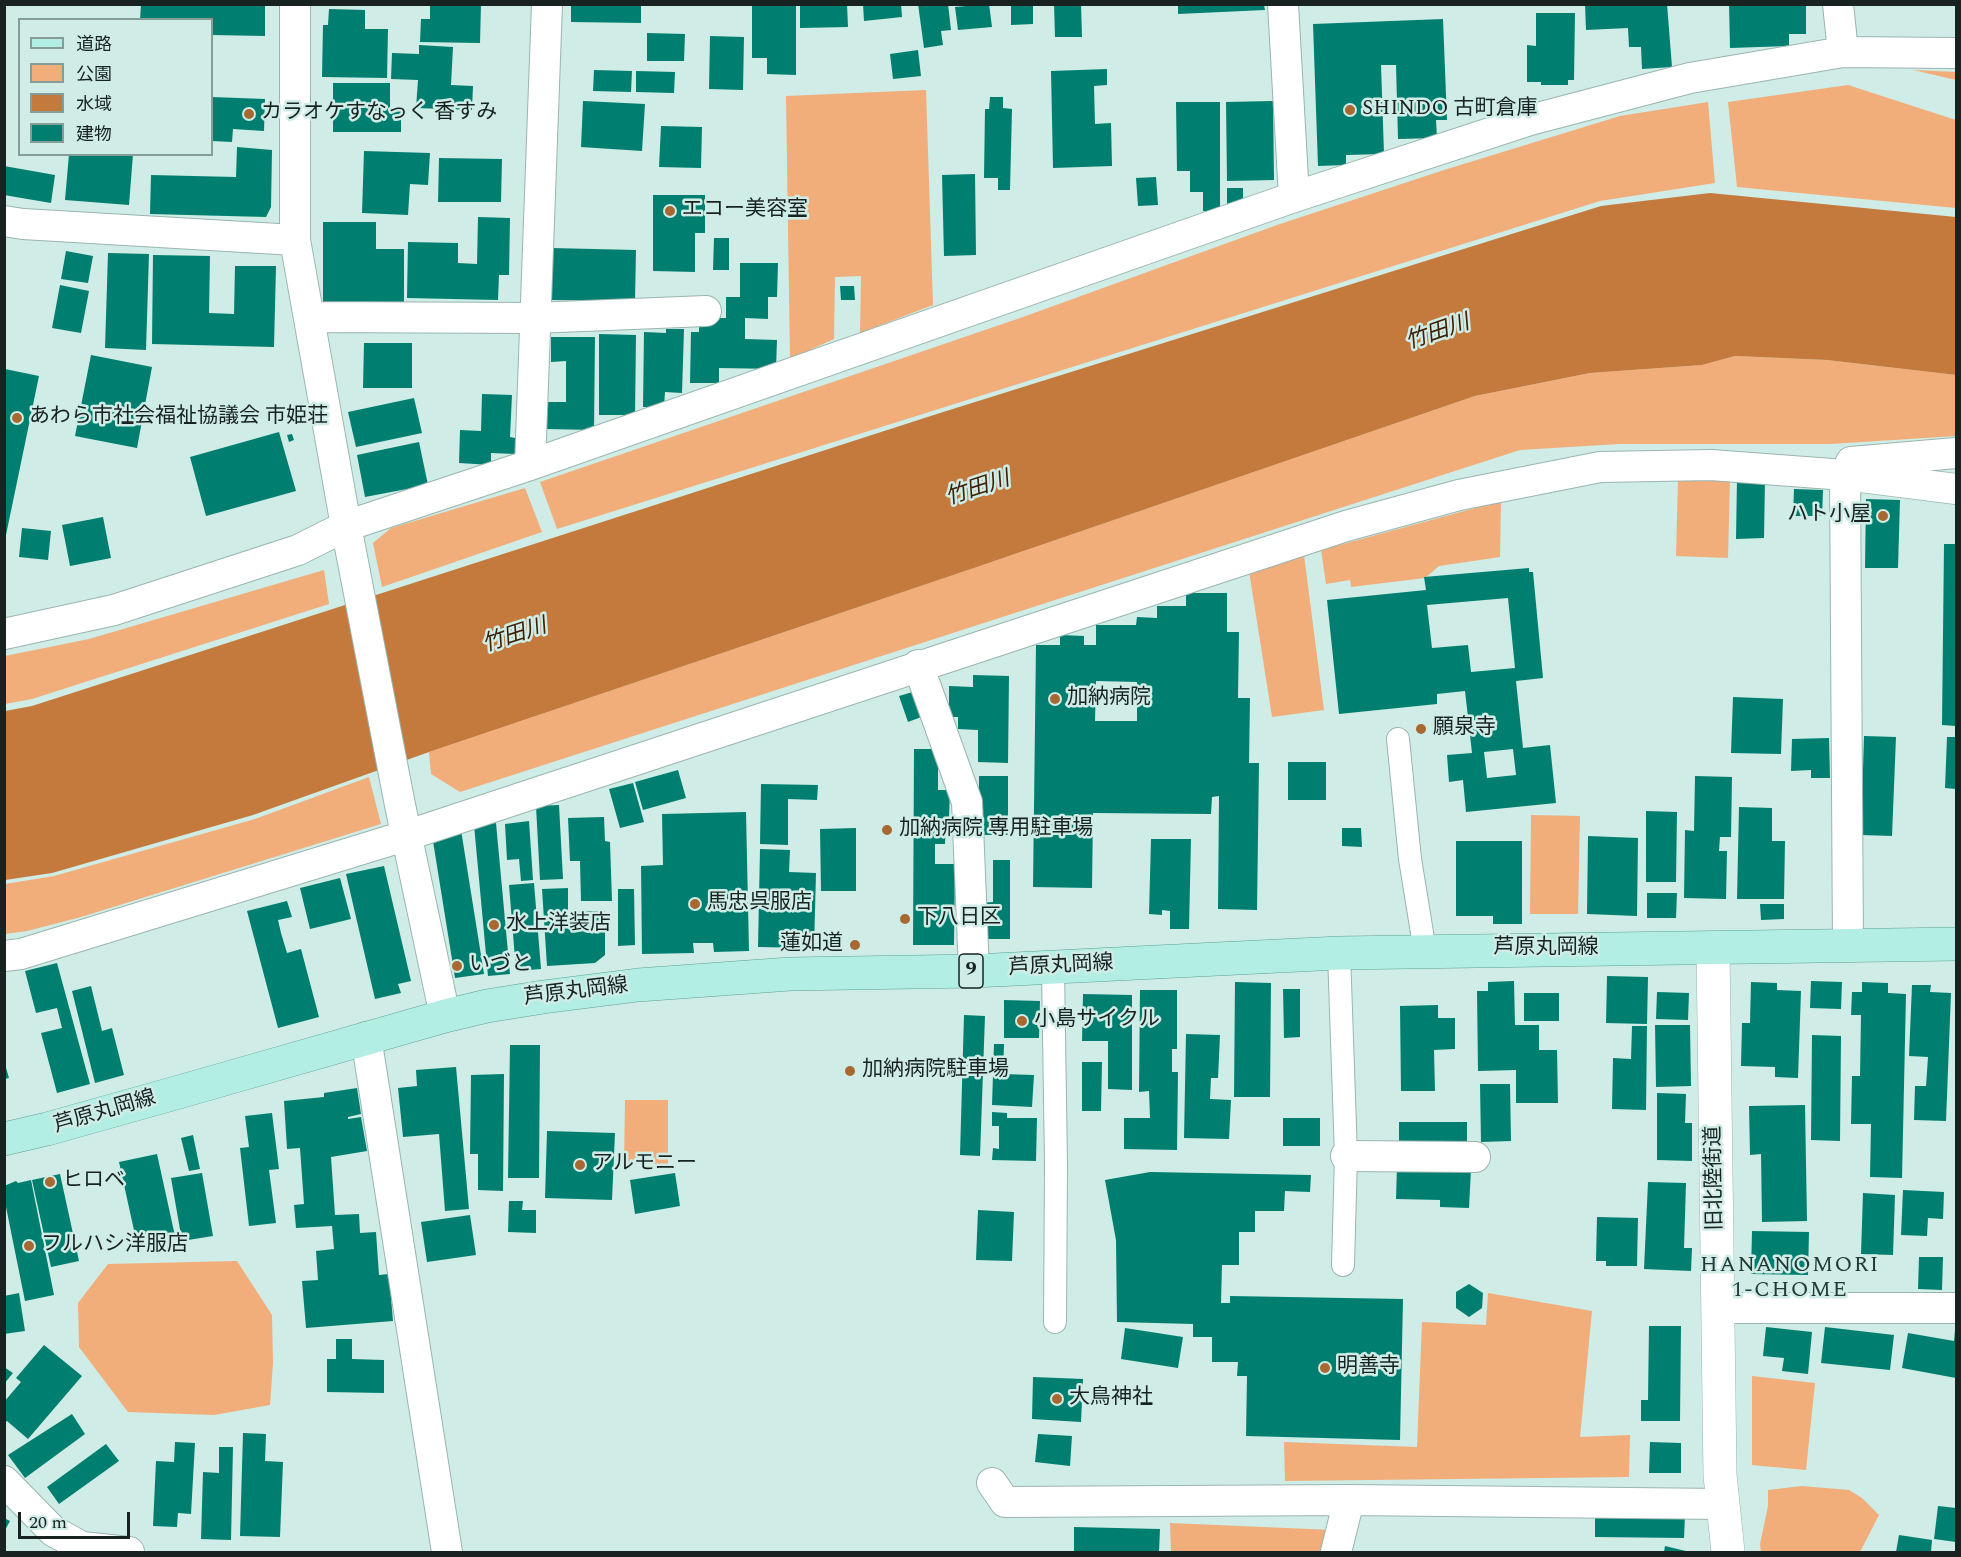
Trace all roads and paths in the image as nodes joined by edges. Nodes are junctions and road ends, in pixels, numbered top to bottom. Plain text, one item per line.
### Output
1 (295, 4) edge
2 (547, 4) edge
3 (1282, 4) edge
4 (1838, 4) edge
5 (1843, 52) junction
6 (1956, 53) edge
7 (1294, 197) junction
8 (4, 221) edge
9 (295, 240) junction
10 (706, 311) dead end
11 (309, 317) junction
12 (534, 318) junction
13 (1956, 453) edge
14 (530, 465) junction
15 (1845, 475) junction
16 (1956, 489) edge
17 (349, 536) junction
18 (4, 634) edge
19 (918, 665) junction
20 (1398, 739) dead end
21 (408, 835) junction
22 (1956, 944) edge
23 (1848, 946) junction
24 (1713, 948) junction
25 (1425, 951) junction
26 (1339, 953) junction
27 (4, 956) edge
28 (1053, 967) junction
29 (974, 971) junction
30 (445, 1016) junction
31 (366, 1037) junction
32 (4, 1139) edge
33 (1346, 1156) junction
34 (1475, 1157) dead end
35 (1343, 1265) dead end
36 (1718, 1308) junction
37 (1956, 1308) edge
38 (1055, 1322) dead end
39 (4, 1481) edge
40 (992, 1483) dead end
41 (1349, 1500) junction
42 (1722, 1504) junction
43 (129, 1552) edge
44 (447, 1552) edge
45 (1335, 1552) edge
46 (1728, 1552) edge

1 - 9 street
2 - 12 street
3 - 7 street
4 - 5 street
5 - 6 street
5 - 7 street
7 - 14 street
8 - 9 street
9 - 11 street
10 - 12 street
11 - 12 street
11 - 17 street
12 - 14 street
13 - 15 street
14 - 17 street
15 - 16 street
15 - 19 street
15 - 23 street
17 - 18 street
17 - 21 street
19 - 21 street
19 - 29 street
20 - 25 street
21 - 27 street
21 - 30 street
22 - 23 main road, 芦原丸岡線 / 9
23 - 24 main road, 芦原丸岡線 / 9
24 - 25 main road, 芦原丸岡線 / 9
24 - 36 street, 旧北陸街道
25 - 26 main road, 芦原丸岡線 / 9
26 - 28 main road, 芦原丸岡線 / 9
26 - 33 street
28 - 29 main road, 芦原丸岡線 / 9
28 - 38 street
29 - 30 main road, 芦原丸岡線 / 9
30 - 31 main road, 芦原丸岡線 / 9
31 - 32 main road, 芦原丸岡線 / 9
31 - 44 street
33 - 34 street
33 - 35 street
36 - 37 street
36 - 42 street, 旧北陸街道
39 - 43 street
40 - 41 street
41 - 42 street
41 - 45 street
42 - 46 street, 旧北陸街道

